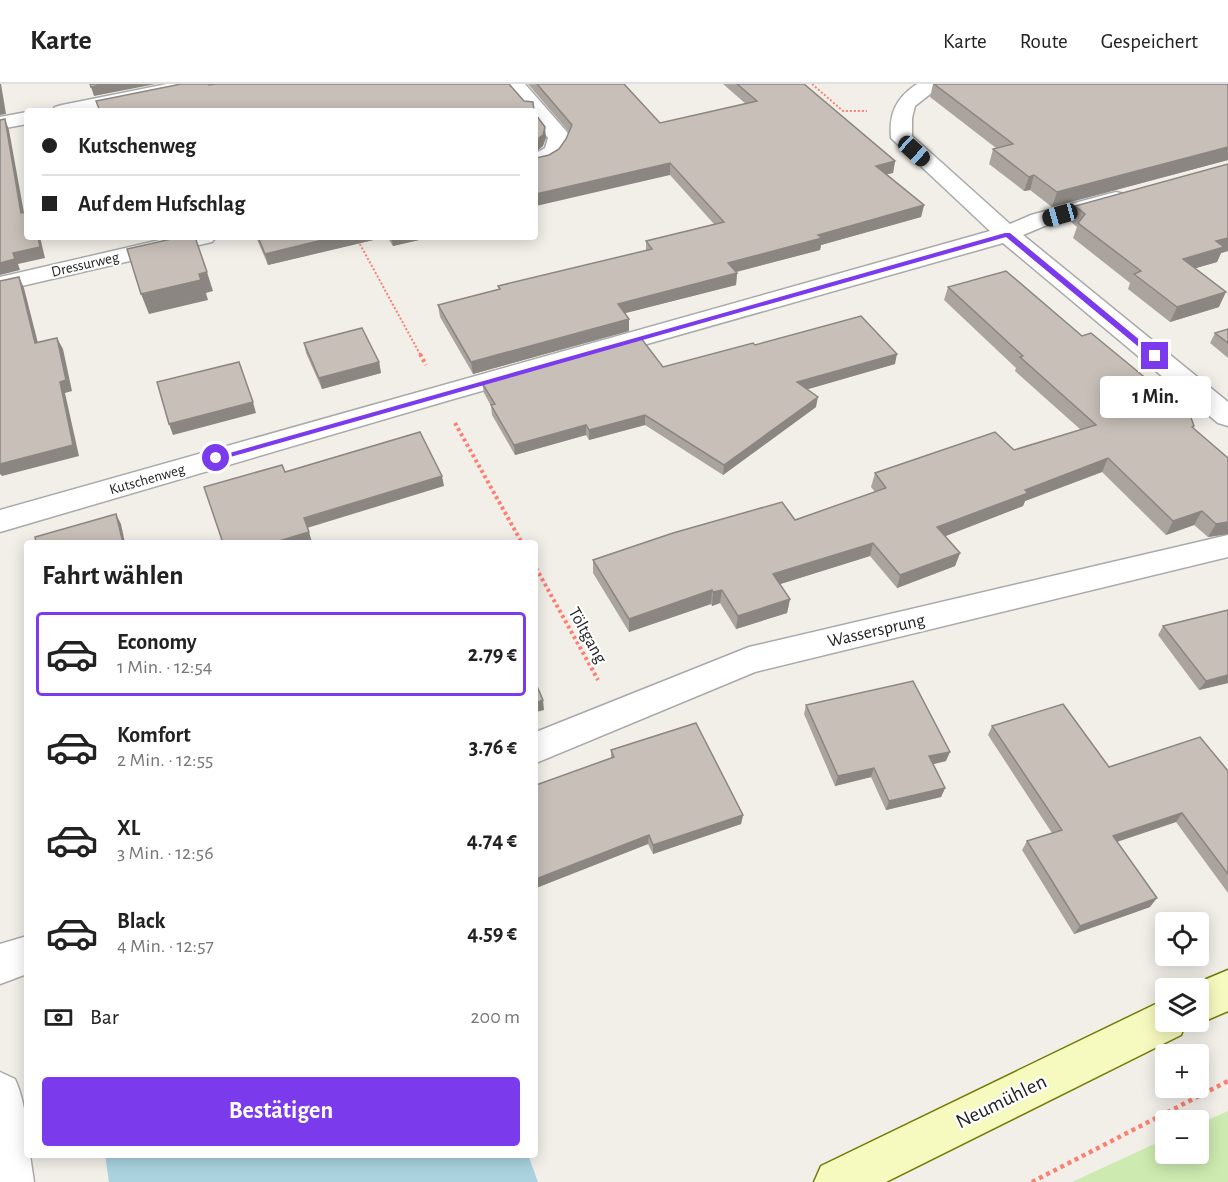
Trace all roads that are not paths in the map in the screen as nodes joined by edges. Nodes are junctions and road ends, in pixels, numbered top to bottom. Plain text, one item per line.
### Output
1 (198, 84) edge
2 (514, 84) edge
3 (933, 84) edge
4 (77, 108) edge
5 (534, 108) edge
6 (538, 112) edge
7 (24, 119) edge
8 (0, 123) edge
9 (538, 161) edge
10 (1139, 193) edge
11 (1007, 234) junction
12 (191, 240) edge
13 (0, 284) edge
14 (1228, 417) edge
15 (0, 521) edge
16 (1228, 546) edge
17 (538, 747) edge
18 (24, 956) edge
19 (0, 964) edge
20 (1228, 990) edge
21 (1209, 999) edge
22 (1155, 1025) edge
23 (0, 1094) edge
24 (11, 1182) edge
25 (837, 1182) edge

1 - 4 street
2 - 5 street
3 - 11 street
6 - 9 street
7 - 8 street
10 - 11 street, Kutschenweg
11 - 14 street
11 - 15 street, Kutschenweg
12 - 13 street, Dressurweg
16 - 17 street, Wassersprung
18 - 19 street
20 - 21 street
22 - 25 street, Neumühlen
23 - 24 street

